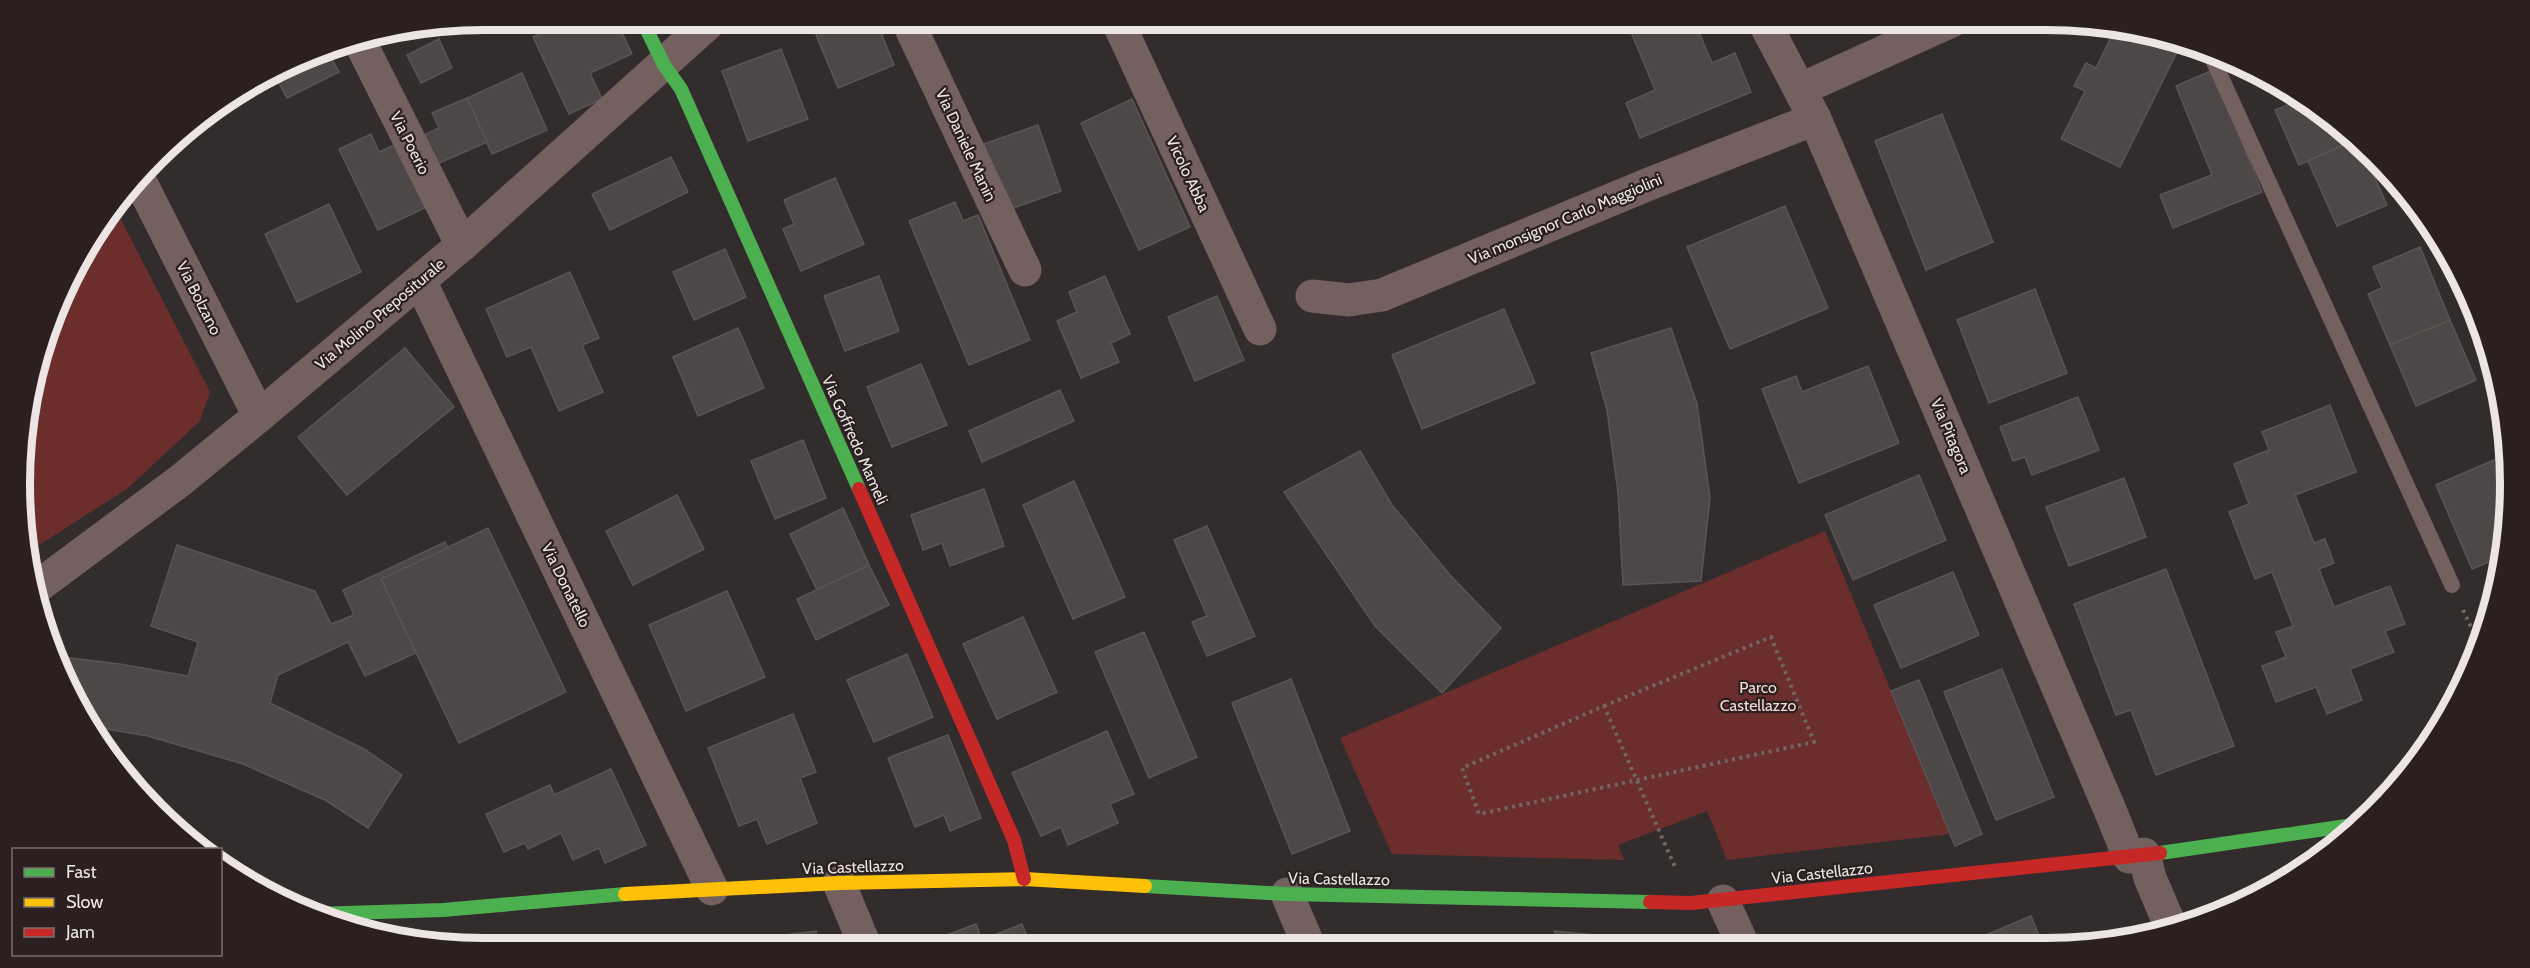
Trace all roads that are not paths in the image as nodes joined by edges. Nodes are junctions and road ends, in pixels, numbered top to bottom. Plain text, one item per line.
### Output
1 (647, 30) edge
2 (701, 30) edge
3 (912, 30) edge
4 (1122, 30) edge
5 (1769, 30) edge
6 (1932, 30) edge
7 (362, 46) edge
8 (2214, 63) edge
9 (664, 65) junction
10 (1801, 89) junction
11 (1815, 119) junction
12 (142, 186) edge
13 (462, 245) junction
14 (1025, 270) dead end
15 (420, 281) junction
16 (1312, 296) dead end
17 (1260, 329) dead end
18 (259, 416) junction
19 (41, 584) edge
20 (2452, 585) road end
21 (2343, 826) edge
22 (2136, 856) junction
23 (1024, 879) junction
24 (839, 883) junction
25 (712, 889) junction
26 (1287, 894) junction
27 (1707, 902) junction
28 (336, 913) edge
29 (2169, 922) edge
30 (862, 938) edge
31 (1306, 938) edge
32 (1737, 938) edge

1 - 9 street, Via Goffredo Mameli
2 - 9 street, Via Molino Prepositurale
3 - 14 street, Via Daniele Manin
4 - 17 street, Vicolo Abba
5 - 10 street, Via Pitagora
6 - 10 street
7 - 13 street, Via Poerio
8 - 20 lane
9 - 13 street, Via Molino Prepositurale
9 - 23 street, Via Goffredo Mameli
10 - 11 street, Via Pitagora
11 - 16 street, Via monsignor Carlo Maggiolini
11 - 22 street, Via Pitagora
12 - 18 street, Via Bolzano
13 - 15 street, Via Molino Prepositurale
15 - 18 street, Via Molino Prepositurale
15 - 25 street, Via Donatello
18 - 19 street, Via Molino Prepositurale
21 - 22 street, Via Castellazzo
22 - 27 street, Via Castellazzo
22 - 29 street, Via Pitagora
23 - 24 street, Via Castellazzo
23 - 26 street, Via Castellazzo
24 - 25 street, Via Castellazzo
24 - 30 street
25 - 28 street, Via Castellazzo
26 - 27 street, Via Castellazzo
26 - 31 street
27 - 32 street

